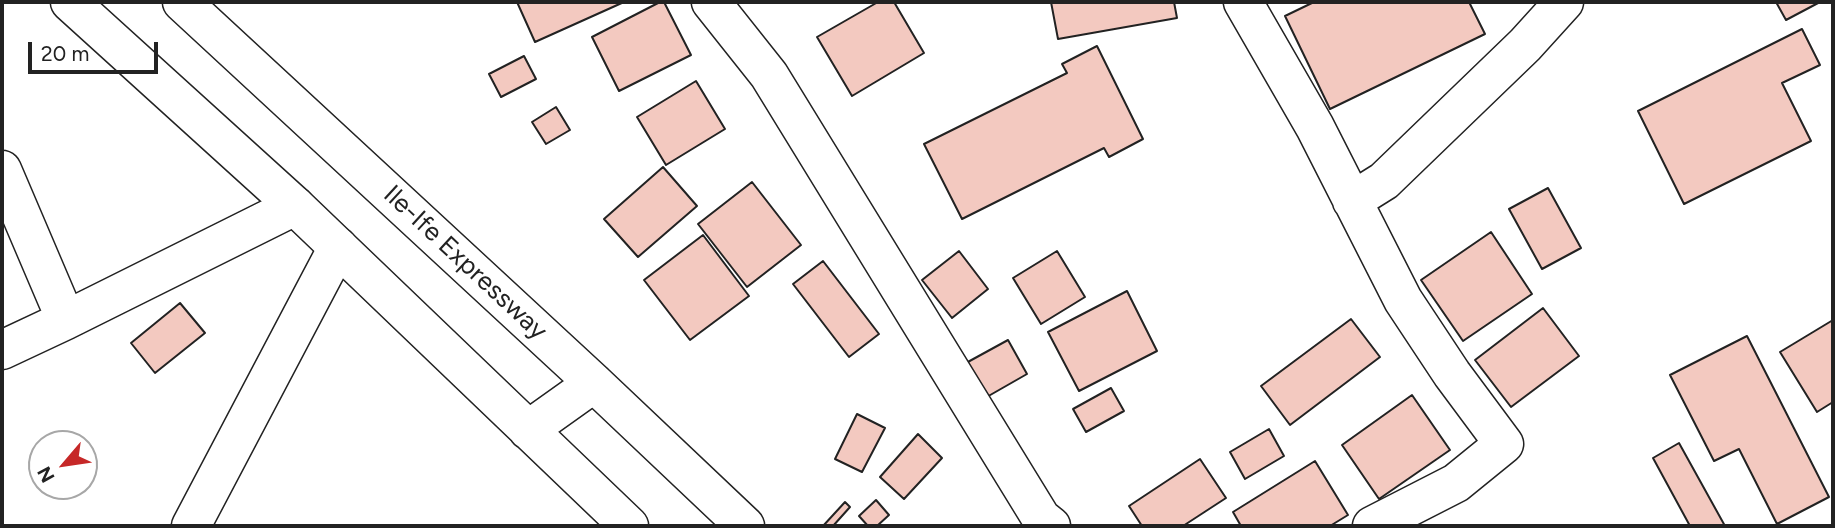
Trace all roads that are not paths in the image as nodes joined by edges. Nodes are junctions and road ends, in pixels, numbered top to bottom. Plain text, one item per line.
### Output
1 (70, 2) edge
2 (182, 2) edge
3 (711, 2) edge
4 (1243, 2) edge
5 (1564, 2) edge
6 (2, 170) edge
7 (1352, 201) junction
8 (295, 206) junction
9 (338, 247) junction
10 (66, 320) junction
11 (2, 350) edge
12 (594, 383) junction
13 (528, 430) junction
14 (191, 526) edge
15 (629, 526) edge
16 (745, 526) edge
17 (1051, 526) edge
18 (1372, 526) edge

1 - 8 street
2 - 12 street, Ile-Ife Expressway
3 - 17 street
4 - 7 street
5 - 7 street
6 - 10 street
7 - 18 street
8 - 9 street
8 - 10 street
9 - 13 street
9 - 14 street
10 - 11 street
12 - 13 street
12 - 16 street, Ile-Ife Expressway
13 - 15 street

